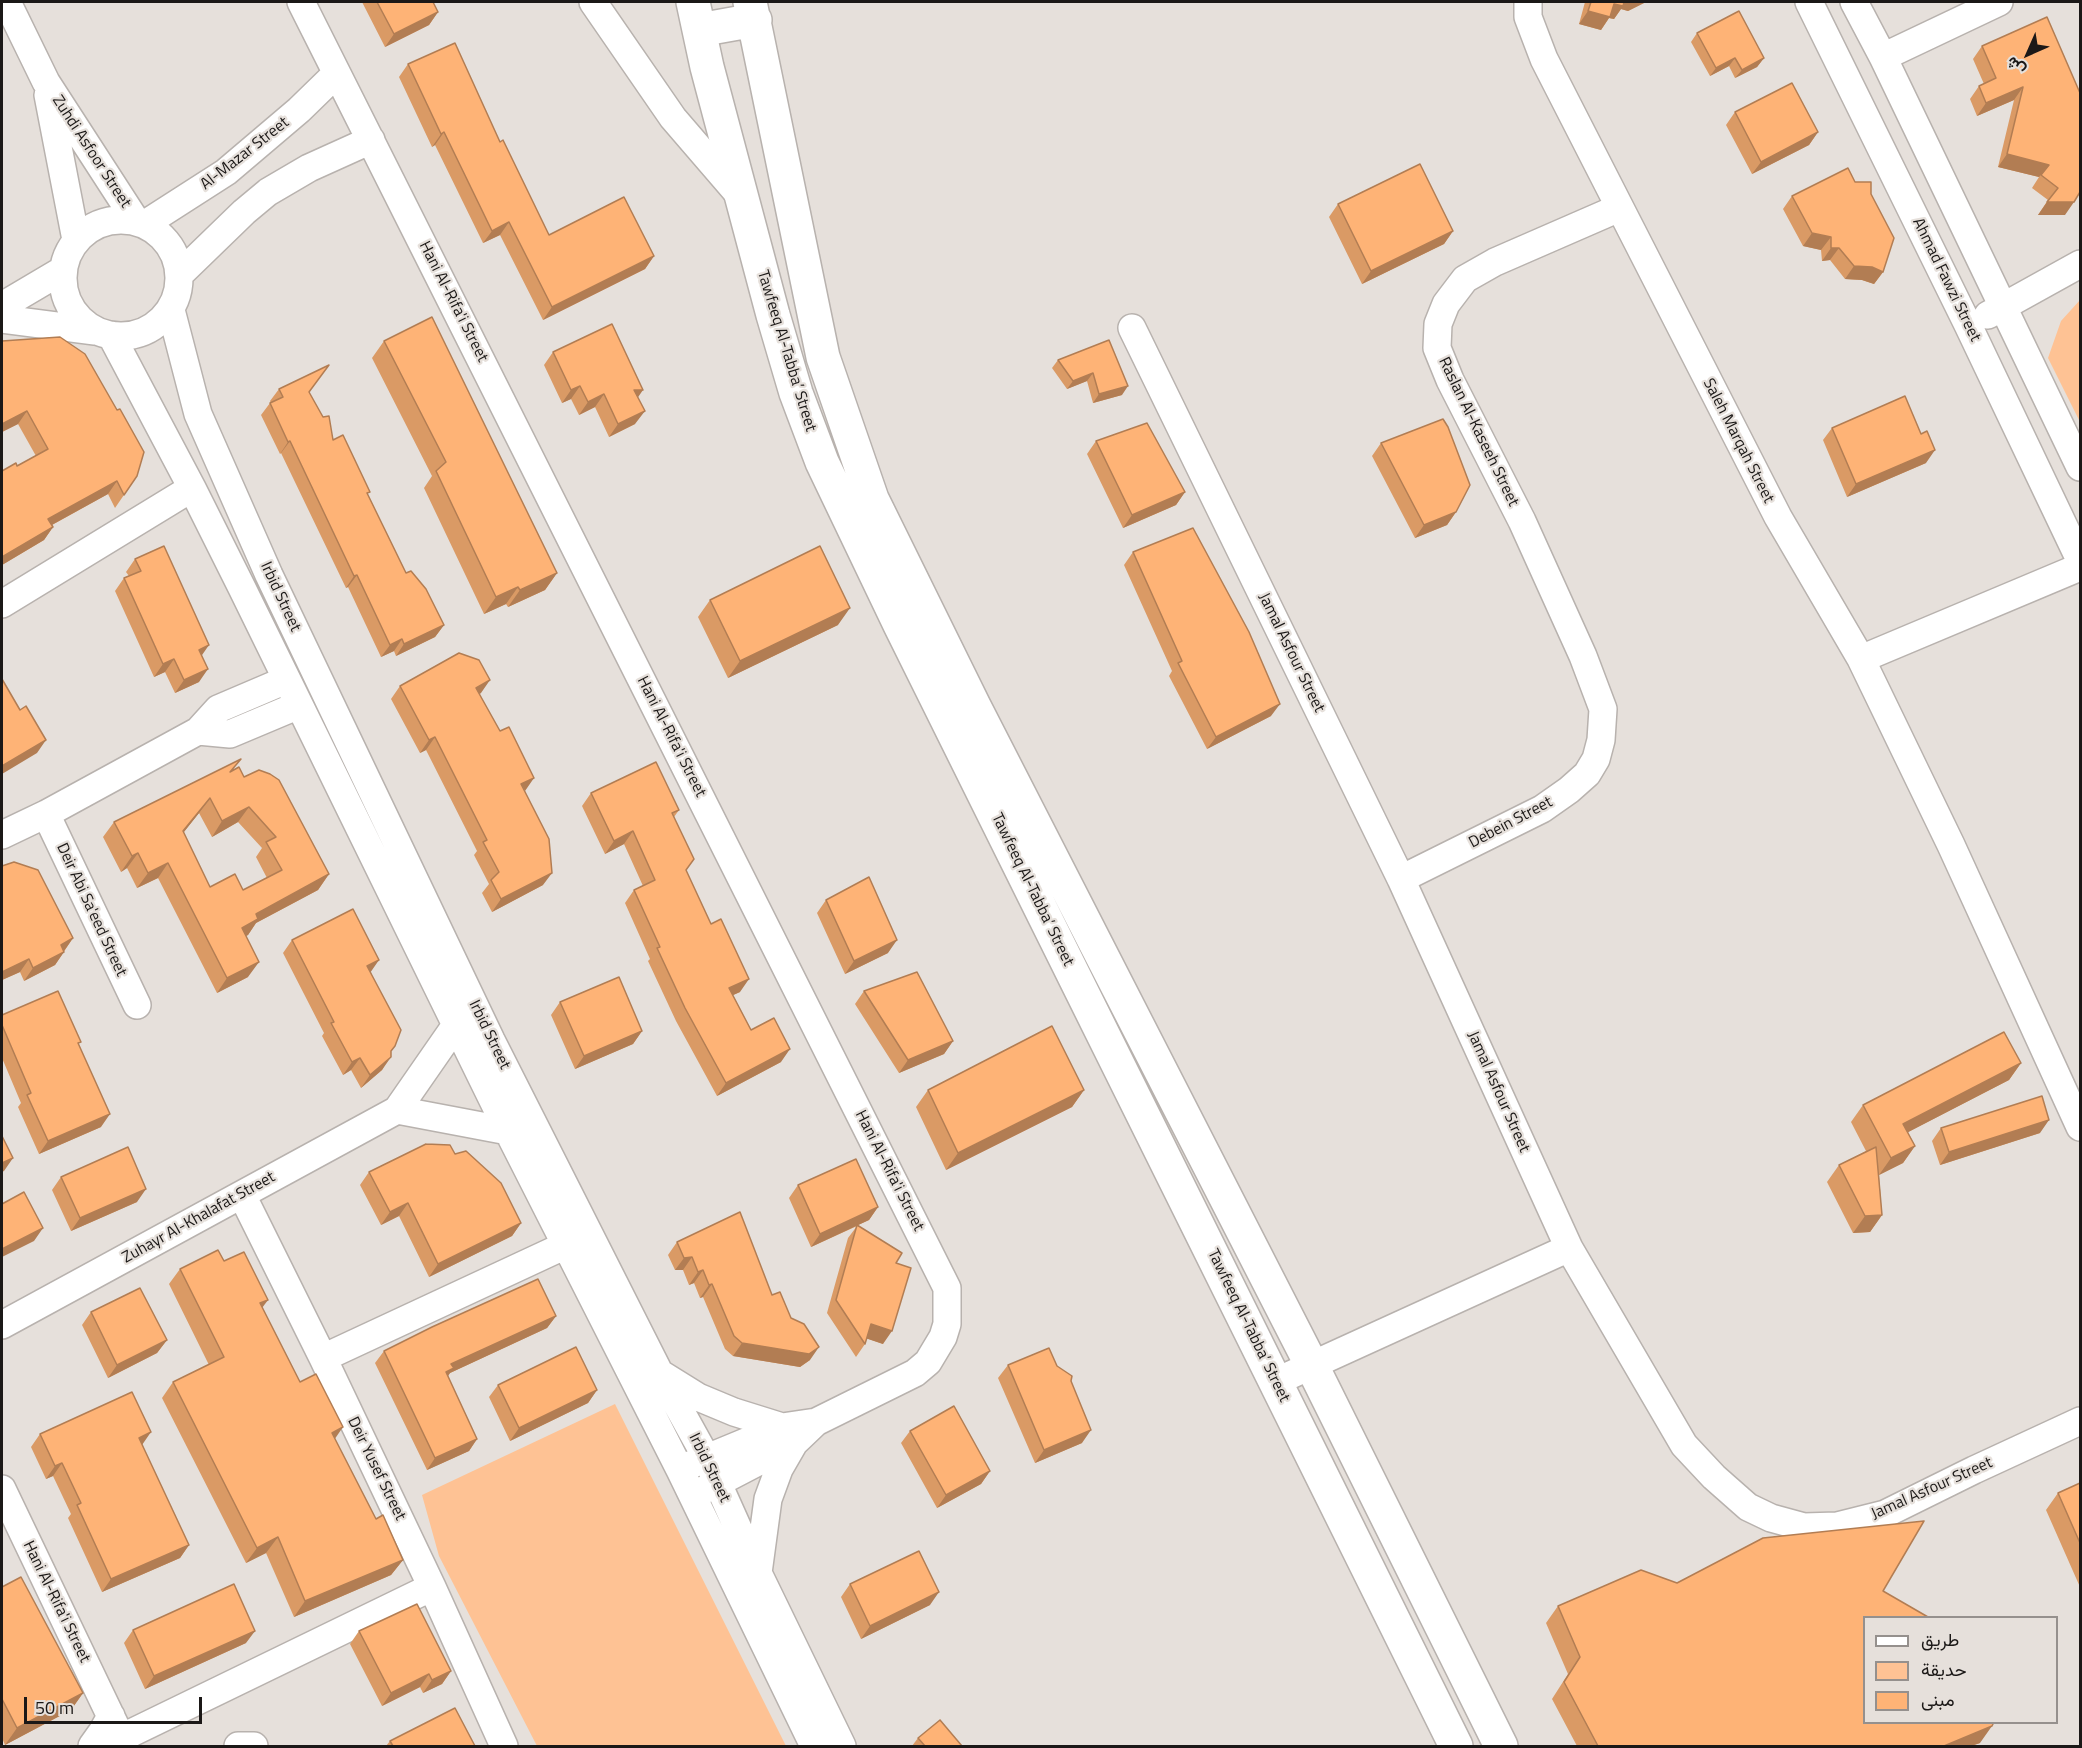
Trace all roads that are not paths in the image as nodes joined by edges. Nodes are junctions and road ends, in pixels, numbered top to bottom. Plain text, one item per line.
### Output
1 (7, 2) edge
2 (301, 2) edge
3 (593, 2) edge
4 (1528, 2) edge
5 (1809, 2) edge
6 (1854, 2) edge
7 (1999, 2) edge
8 (753, 11) edge
9 (696, 16) edge
10 (1883, 57) junction
11 (336, 74) junction
12 (46, 82) junction
13 (371, 140) junction
14 (742, 198) junction
15 (1619, 208) junction
16 (141, 223) junction
17 (76, 240) junction
18 (2080, 264) edge
19 (63, 270) junction
20 (180, 274) junction
21 (2, 306) edge
22 (2003, 307) junction
23 (171, 310) junction
24 (2, 319) edge
25 (1968, 326) junction
26 (1132, 328) dead end
27 (104, 334) junction
28 (2080, 467) edge
29 (192, 488) junction
30 (2080, 560) edge
31 (2080, 567) edge
32 (2, 604) edge
33 (1861, 659) junction
34 (286, 680) junction
35 (299, 705) junction
36 (1603, 709) joint
37 (198, 731) junction
38 (46, 814) junction
39 (2, 835) edge
40 (1401, 879) junction
41 (137, 1005) dead end
42 (456, 1025) junction
43 (397, 1110) junction
44 (2080, 1127) edge
45 (508, 1131) junction
46 (242, 1196) junction
47 (566, 1245) junction
48 (1569, 1248) junction
49 (2, 1325) edge
50 (323, 1358) junction
51 (1312, 1366) junction
52 (659, 1372) junction
53 (1275, 1382) junction
54 (2080, 1422) edge
55 (788, 1435) junction
56 (706, 1457) junction
57 (680, 1470) junction
58 (718, 1483) junction
59 (2, 1489) edge
60 (692, 1497) junction
61 (758, 1573) junction
62 (432, 1587) junction
63 (119, 1734) edge
64 (92, 1746) edge
65 (238, 1746) edge
66 (254, 1746) edge
67 (504, 1746) edge
68 (814, 1746) edge
69 (843, 1746) edge
70 (1456, 1746) edge
71 (1501, 1746) edge

1 - 12 street, Zuhdi Asfoor Street
2 - 11 street, Hani Al-Rifa'i Street
3 - 14 street
4 - 15 street, Saleh Marqah Street
5 - 25 street, Ahmad Fawzi Street
6 - 10 street
7 - 10 street
8 - 9 street
8 - 51 street, Tawfeeq Al-Tabba’ Street
9 - 14 street, Tawfeeq Al-Tabba’ Street
10 - 22 street
11 - 13 street, Hani Al-Rifa'i Street
11 - 16 street, Al-Mazar Street
12 - 16 street, Zuhdi Asfoor Street
12 - 17 street, Zuhdi Asfoor Street
13 - 20 street
13 - 55 street, Hani Al-Rifa'i Street
14 - 53 street, Tawfeeq Al-Tabba’ Street
15 - 33 street, Saleh Marqah Street
15 - 36 street, Raslan Al-Kaseeh Street
16 - 17 street
16 - 20 street
17 - 19 street
18 - 22 street
19 - 21 street
19 - 27 street
20 - 23 street
22 - 25 street
22 - 28 street
23 - 27 street
23 - 52 street, Irbid Street
24 - 27 street
25 - 30 street, Ahmad Fawzi Street
26 - 40 street, Jamal Asfour Street
27 - 29 street, Irbid Street
29 - 32 street
29 - 34 street, Irbid Street
31 - 33 street
33 - 44 street, Saleh Marqah Street
34 - 35 street, Irbid Street
34 - 37 street
35 - 37 street
35 - 42 street, Irbid Street
36 - 40 street, Debein Street
37 - 38 street
38 - 39 street
38 - 41 street, Deir Abi Sa'eed Street
40 - 48 street, Jamal Asfour Street
42 - 43 street, Zuhayr Al-Khalafat Street
42 - 45 street, Irbid Street
43 - 45 street
43 - 46 street, Zuhayr Al-Khalafat Street
45 - 47 street, Irbid Street
46 - 49 street, Zuhayr Al-Khalafat Street
46 - 50 street, Deir Yusef Street
47 - 50 street
47 - 57 street, Irbid Street
48 - 51 street
48 - 54 street, Jamal Asfour Street
50 - 62 street, Deir Yusef Street
51 - 53 street
51 - 71 street, Tawfeeq Al-Tabba’ Street
52 - 55 street, Hani Al-Rifa'i Street
52 - 56 street, Irbid Street
53 - 70 street, Tawfeeq Al-Tabba’ Street
55 - 56 street, Hani Al-Rifa'i Street
55 - 58 street, Hani Al-Rifa'i Street
55 - 61 street
56 - 57 street, Hani Al-Rifa'i Street
56 - 58 street, Irbid Street
57 - 60 street, Irbid Street
58 - 60 street, Hani Al-Rifa'i Street
58 - 61 street, Irbid Street
59 - 63 street, Hani Al-Rifa'i Street
60 - 68 street, Irbid Street
61 - 69 street, Irbid Street
62 - 63 street
62 - 67 street, Deir Yusef Street
63 - 64 street
65 - 66 street

